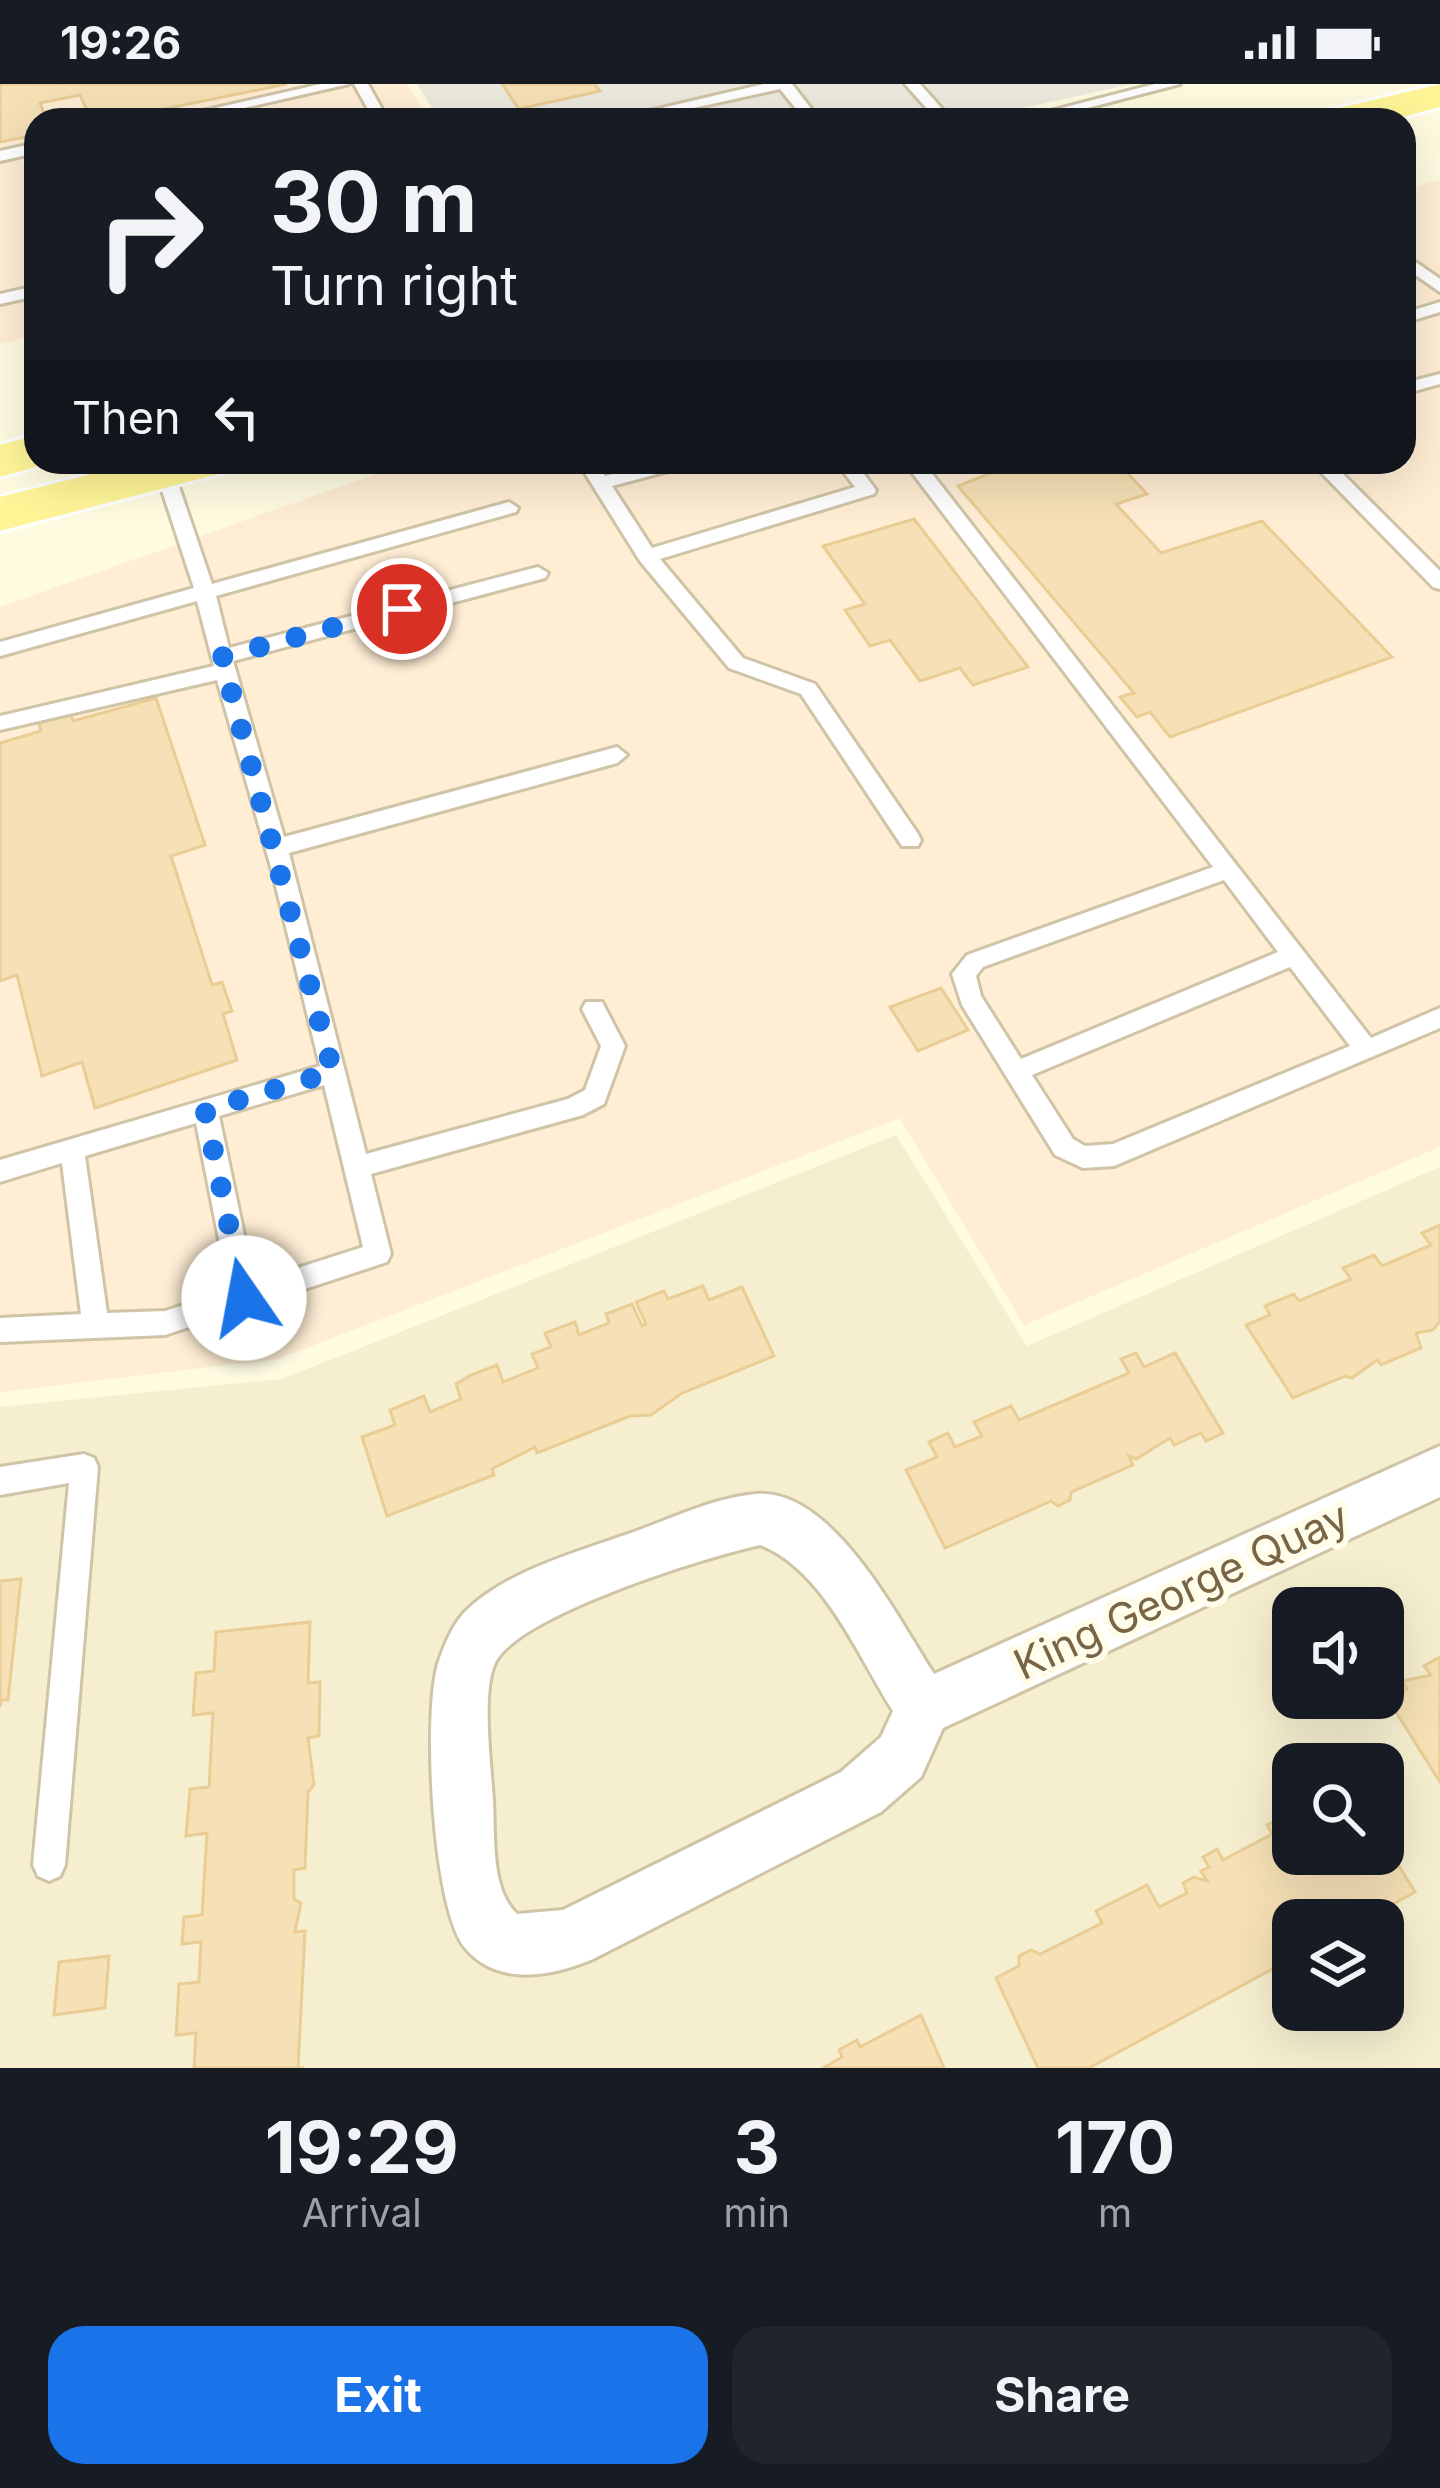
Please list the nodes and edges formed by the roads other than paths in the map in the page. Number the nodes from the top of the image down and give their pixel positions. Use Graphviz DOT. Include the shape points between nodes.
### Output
graph roads {
  1 [pos="342,84"];
  2 [pos="912,84"];
  3 [pos="1173,84"];
  4 [pos="1440,95"];
  5 [pos="227,108"];
  6 [pos="673,108"];
  7 [pos="803,108"];
  8 [pos="934,108"];
  9 [pos="1072,108"];
  10 [pos="1389,108"];
  11 [pos="1416,268"];
  12 [pos="1440,287"];
  13 [pos="157,474"];
  14 [pos="186,474"];
  15 [pos="594,474"];
  16 [pos="635,474"];
  17 [pos="854,474"];
  18 [pos="922,474"];
  19 [pos="1332,474"];
  20 [pos="600,483"];
  21 [pos="508,508"];
  22 [pos="0,514"];
  23 [pos="647,556"];
  24 [pos="538,573"];
  25 [pos="1440,582"];
  26 [pos="205,592"];
  27 [pos="0,649"];
  28 [pos="223,664"];
  29 [pos="0,722"];
  30 [pos="617,754"];
  31 [pos="910,840"];
  32 [pos="276,848"];
  33 [pos="1228,870"];
  34 [pos="1294,955"];
  35 [pos="594,1009"];
  36 [pos="1440,1018"];
  37 [pos="1367,1050"];
  38 [pos="1017,1071"];
  39 [pos="333,1072"];
  40 [pos="205,1110"];
  41 [pos="72,1150"];
  42 [pos="356,1167"];
  43 [pos="0,1171"];
  44 [pos="244,1298"];
  45 [pos="96,1326"];
  46 [pos="0,1330"];
  47 [pos="1440,1472"];
  48 [pos="0,1481"];
  49 [pos="923,1708"];
  50 [pos="49,1864"];
  1 -- 5 [label="lane"];
  2 -- 8 [label="lane"];
  3 -- 9 [label="lane"];
  4 -- 10 [label="main road"];
  6 -- 7 [label="lane" via="784,84"];
  11 -- 12 [label="lane"];
  13 -- 22 [label="main road"];
  14 -- 26 [label="lane"];
  15 -- 20 [label="lane"];
  16 -- 20 [label="lane"];
  17 -- 23 [label="lane" via="866,490"];
  18 -- 33 [label="lane"];
  19 -- 25 [label="lane"];
  20 -- 23 [label="lane"];
  21 -- 26 [label="lane"];
  23 -- 31 [label="lane" via="736,663 808,689"];
  24 -- 28 [label="lane"];
  26 -- 27 [label="lane"];
  26 -- 28 [label="lane"];
  28 -- 29 [label="lane"];
  28 -- 32 [label="lane"];
  30 -- 32 [label="lane"];
  32 -- 39 [label="lane"];
  33 -- 34 [label="lane"];
  33 -- 38 [label="lane" via="969,966 970,998"];
  34 -- 37 [label="lane"];
  34 -- 38 [label="lane"];
  35 -- 42 [label="lane" via="614,1046 595,1097"];
  36 -- 37 [label="lane"];
  37 -- 38 [label="lane" via="1099,1158 1064,1147"];
  39 -- 40 [label="lane"];
  39 -- 42 [label="lane"];
  40 -- 41 [label="lane"];
  40 -- 44 [label="lane"];
  41 -- 43 [label="lane"];
  41 -- 45 [label="lane"];
  42 -- 44 [label="lane" via="378,1254"];
  44 -- 45 [label="lane" via="165,1323"];
  45 -- 46 [label="lane"];
  47 -- 49 [label="street, King George Quay"];
  48 -- 50 [label="lane" via="84,1466"];
  49 -- 49 [label="street" via="901,1756 861,1792 572,1938 535,1950 501,1940 477,1915 466,1877 465,1666 488,1626 525,1605 722,1525 760,1519 798,1533 828,1560"];
}
